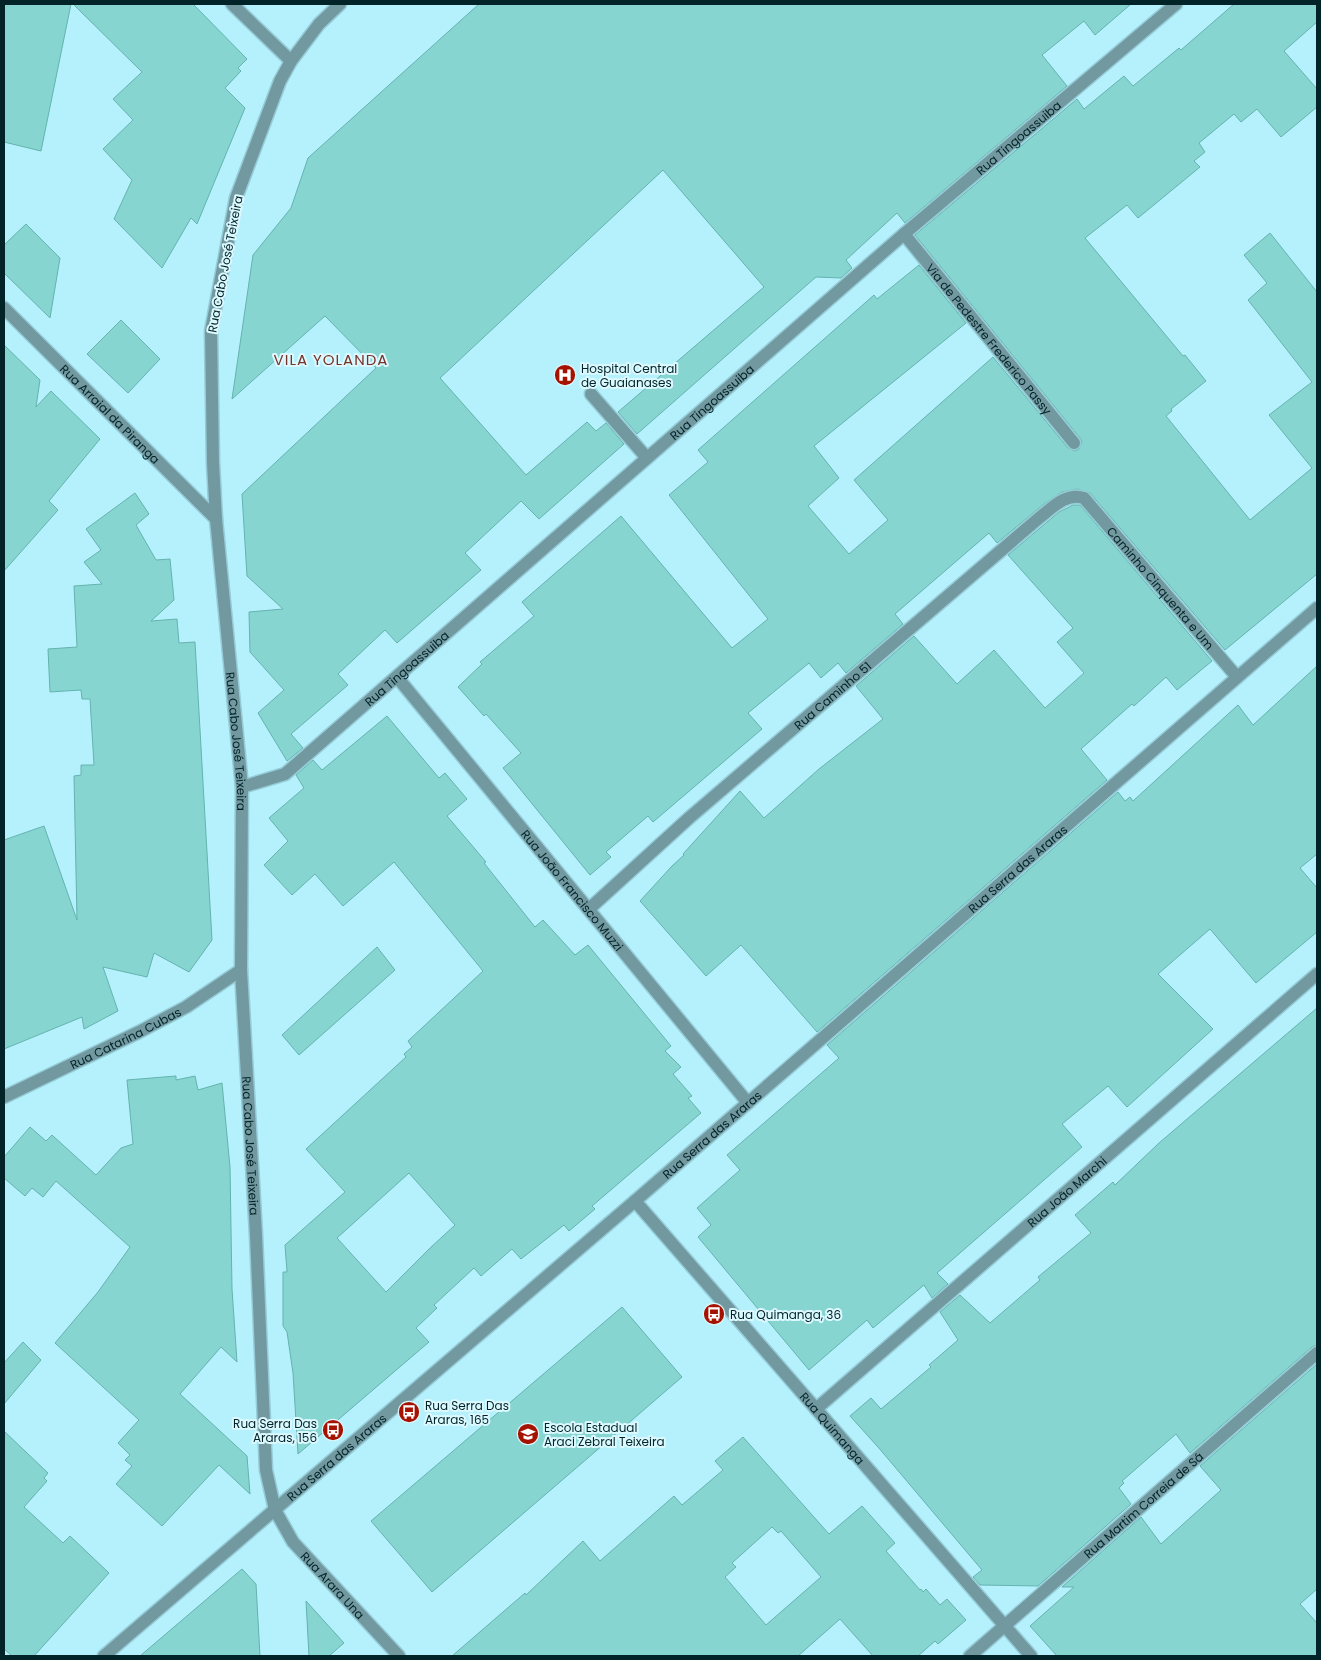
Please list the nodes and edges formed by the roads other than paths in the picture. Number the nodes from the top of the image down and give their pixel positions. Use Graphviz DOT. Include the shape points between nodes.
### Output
graph roads {
  1 [pos="232,4"];
  2 [pos="340,4"];
  3 [pos="1176,4"];
  4 [pos="291,61"];
  5 [pos="904,234"];
  6 [pos="4,308"];
  7 [pos="591,394"];
  8 [pos="1074,443"];
  9 [pos="647,458"];
  10 [pos="1084,498"];
  11 [pos="216,519"];
  12 [pos="1317,608"];
  13 [pos="397,677"];
  14 [pos="1237,678"];
  15 [pos="242,787"];
  16 [pos="589,909"];
  17 [pos="241,970"];
  18 [pos="1317,974"];
  19 [pos="4,1097"];
  20 [pos="748,1102"];
  21 [pos="635,1201"];
  22 [pos="1317,1353"];
  23 [pos="816,1409"];
  24 [pos="274,1510"];
  25 [pos="1005,1627"];
  26 [pos="104,1656"];
  27 [pos="399,1656"];
  28 [pos="970,1656"];
  29 [pos="1031,1656"];
  1 -- 4 [label="street"];
  2 -- 4 [label="street, Rua Cabo José Teixeira" via="319,24"];
  3 -- 5 [label="street, Rua Tingoassuiba"];
  4 -- 11 [label="street, Rua Cabo José Teixeira" via="280,81 236,198 211,332"];
  5 -- 8 [label="street, Via de Pedestre Frederico Passy"];
  5 -- 9 [label="street, Rua Tingoassuiba"];
  6 -- 11 [label="street, Rua Arraial da Piranga"];
  7 -- 9 [label="street"];
  9 -- 13 [label="street, Rua Tingoassuiba"];
  10 -- 14 [label="street, Caminho Cinquenta e Um"];
  10 -- 16 [label="street, Rua Caminho 51" via="1064,499 1039,518 689,818"];
  11 -- 15 [label="street, Rua Cabo José Teixeira"];
  12 -- 14 [label="street, Rua Serra das Araras"];
  13 -- 15 [label="street, Rua Tingoassuiba" via="285,774"];
  13 -- 16 [label="street, Rua João Francisco Muzzi"];
  14 -- 20 [label="street, Rua Serra das Araras"];
  15 -- 17 [label="street, Rua Cabo José Teixeira"];
  16 -- 20 [label="street, Rua João Francisco Muzzi"];
  17 -- 19 [label="street, Rua Catarina Cubas" via="186,1007"];
  17 -- 24 [label="street, Rua Cabo José Teixeira" via="266,1470"];
  18 -- 23 [label="street, Rua João Marchi"];
  20 -- 21 [label="street, Rua Serra das Araras"];
  21 -- 23 [label="street, Rua Quimanga"];
  21 -- 24 [label="street, Rua Serra das Araras"];
  22 -- 25 [label="street, Rua Martim Correia de Sá"];
  23 -- 25 [label="street, Rua Quimanga"];
  24 -- 26 [label="street, Rua Serra das Araras"];
  24 -- 27 [label="street, Rua Arara Una" via="293,1542"];
  25 -- 28 [label="street, Rua Martim Correia de Sá"];
  25 -- 29 [label="street, Rua Quimanga"];
}
